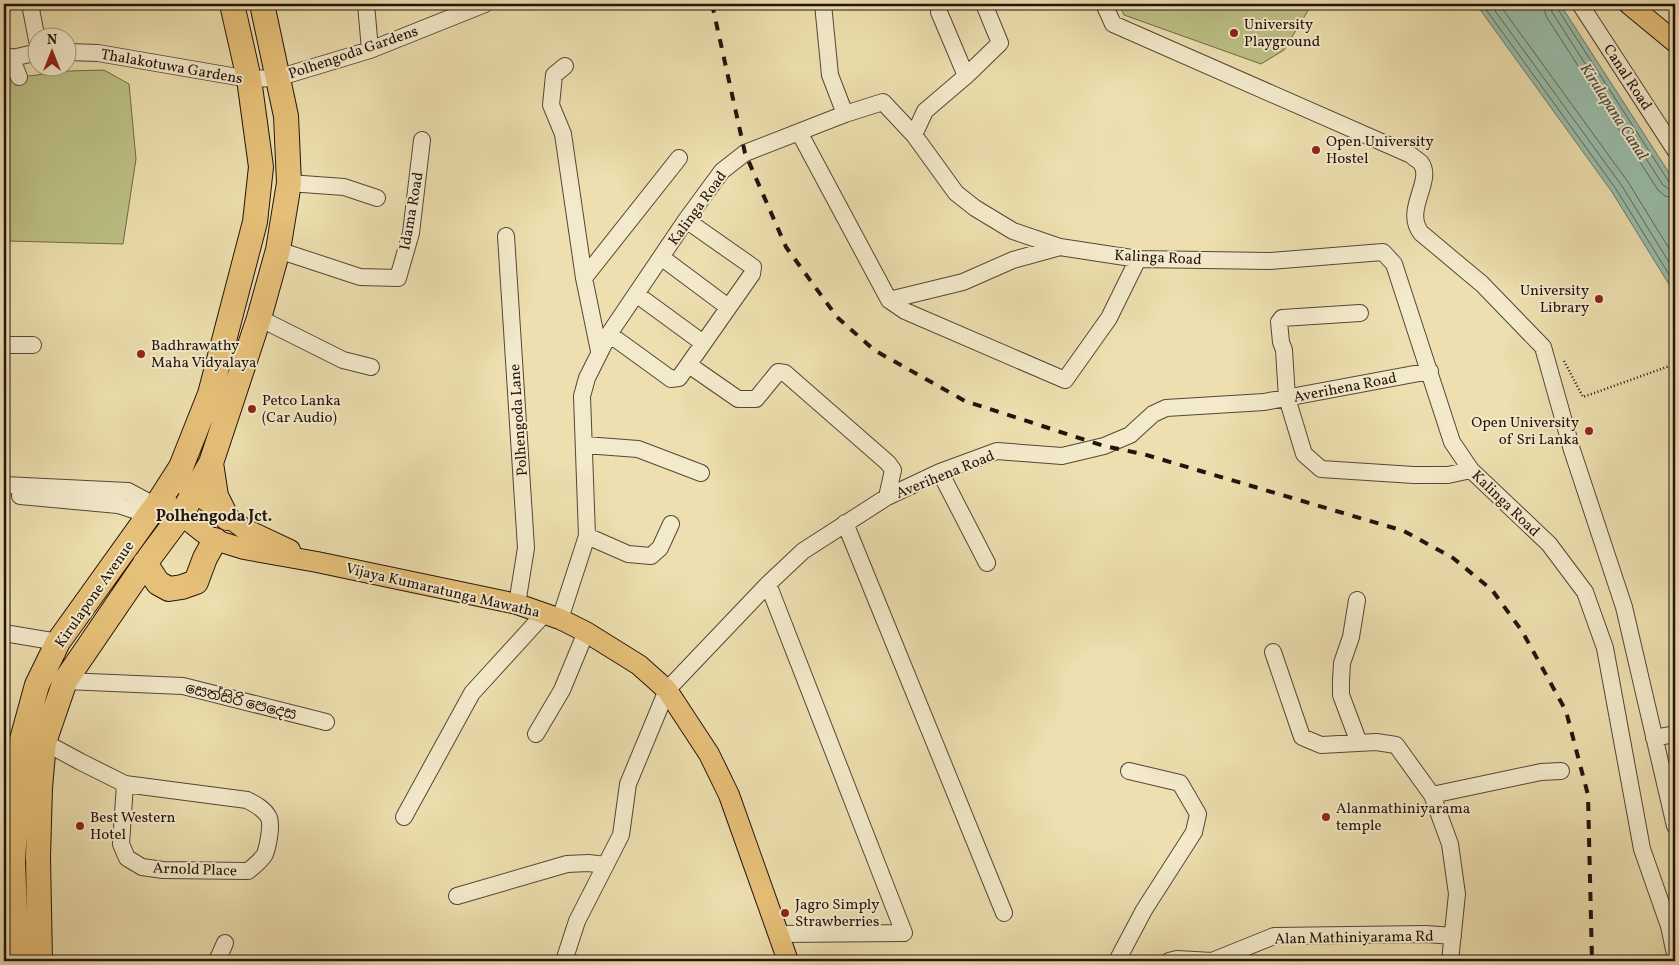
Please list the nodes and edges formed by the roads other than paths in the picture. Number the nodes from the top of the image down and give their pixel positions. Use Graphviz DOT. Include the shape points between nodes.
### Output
graph roads {
  1 [pos="30,4"];
  2 [pos="232,4"];
  3 [pos="262,4"];
  4 [pos="366,4"];
  5 [pos="485,4"];
  6 [pos="823,4"];
  7 [pos="984,4"];
  8 [pos="1104,4"];
  9 [pos="1580,4"];
  10 [pos="1630,4"];
  11 [pos="939,12"];
  12 [pos="35,28"];
  13 [pos="1675,42"];
  14 [pos="370,50"];
  15 [pos="78,52"];
  16 [pos="28,54"];
  17 [pos="8,58"];
  18 [pos="565,66"];
  19 [pos="966,76"];
  20 [pos="19,77"];
  21 [pos="277,78"];
  22 [pos="249,79"];
  23 [pos="845,114"];
  24 [pos="799,132"];
  25 [pos="914,136"];
  26 [pos="422,140"];
  27 [pos="1675,150"];
  28 [pos="679,158"];
  29 [pos="289,183"];
  30 [pos="377,198"];
  31 [pos="686,220"];
  32 [pos="506,236"];
  33 [pos="1060,247"];
  34 [pos="278,250"];
  35 [pos="661,257"];
  36 [pos="1138,258"];
  37 [pos="584,278"];
  38 [pos="636,294"];
  39 [pos="889,300"];
  40 [pos="728,307"];
  41 [pos="1360,314"];
  42 [pos="259,318"];
  43 [pos="609,334"];
  44 [pos="703,343"];
  45 [pos="4,344"];
  46 [pos="33,345"];
  47 [pos="599,351"];
  48 [pos="689,365"];
  49 [pos="371,367"];
  50 [pos="1430,371"];
  51 [pos="1287,398"];
  52 [pos="584,445"];
  53 [pos="211,463"];
  54 [pos="1471,470"];
  55 [pos="940,472"];
  56 [pos="701,473"];
  57 [pos="175,478"];
  58 [pos="4,485"];
  59 [pos="4,494"];
  60 [pos="194,494"];
  61 [pos="887,497"];
  62 [pos="155,507"];
  63 [pos="181,515"];
  64 [pos="227,518"];
  65 [pos="845,523"];
  66 [pos="671,524"];
  67 [pos="587,536"];
  68 [pos="215,540"];
  69 [pos="317,562"];
  70 [pos="987,563"];
  71 [pos="145,564"];
  72 [pos="768,584"];
  73 [pos="1357,600"];
  74 [pos="517,604"];
  75 [pos="553,616"];
  76 [pos="586,632"];
  77 [pos="4,633"];
  78 [pos="58,642"];
  79 [pos="1273,652"];
  80 [pos="65,681"];
  81 [pos="667,690"];
  82 [pos="326,722"];
  83 [pos="536,734"];
  84 [pos="1675,734"];
  85 [pos="1654,738"];
  86 [pos="44,742"];
  87 [pos="1359,743"];
  88 [pos="12,746"];
  89 [pos="1129,771"];
  90 [pos="1560,771"];
  91 [pos="125,784"];
  92 [pos="1432,795"];
  93 [pos="404,817"];
  94 [pos="1675,826"];
  95 [pos="9,862"];
  96 [pos="606,865"];
  97 [pos="457,896"];
  98 [pos="1004,913"];
  99 [pos="778,934"];
  100 [pos="1454,936"];
  101 [pos="225,943"];
  102 [pos="1675,954"];
  103 [pos="17,961"];
  104 [pos="40,961"];
  105 [pos="217,961"];
  106 [pos="564,961"];
  107 [pos="788,961"];
  108 [pos="1117,961"];
  109 [pos="1169,961"];
  110 [pos="1450,961"];
  1 -- 12 [label="street"];
  2 -- 22 [label="highway"];
  3 -- 21 [label="highway"];
  4 -- 14 [label="street"];
  5 -- 14 [label="street, Polhengoda Gardens"];
  6 -- 23 [label="street" via="830,75"];
  7 -- 19 [label="street" via="1000,43"];
  8 -- 85 [label="street" via="1113,24 1411,155 1421,164 1424,174 1414,216 1415,225 1482,284 1543,347 1572,450 1624,606"];
  9 -- 27 [label="street, Canal Road"];
  10 -- 13 [label="main road"];
  11 -- 19 [label="street"];
  14 -- 21 [label="street, Polhengoda Gardens"];
  15 -- 22 [label="street, Thalakotuwa Gardens"];
  16 -- 17 [label="street"];
  17 -- 20 [label="street"];
  18 -- 37 [label="street" via="554,75 551,105 563,134"];
  19 -- 25 [label="street" via="926,111"];
  21 -- 22 [label="street, Thalakotuwa Gardens"];
  21 -- 29 [label="highway" via="286,116"];
  22 -- 57 [label="highway" via="261,167 255,222 210,394"];
  23 -- 24 [label="street, Kalinga Road"];
  23 -- 25 [label="street, Kalinga Road" via="883,102"];
  24 -- 31 [label="street, Kalinga Road" via="745,153 722,171"];
  24 -- 39 [label="street"];
  25 -- 33 [label="street, Kalinga Road" via="956,193 975,208 1013,231"];
  26 -- 34 [label="street, Idama Road" via="411,234 398,278 360,277"];
  28 -- 37 [label="street"];
  29 -- 30 [label="street" via="344,187"];
  29 -- 34 [label="highway"];
  31 -- 35 [label="street, Kalinga Road"];
  31 -- 40 [label="street" via="753,267 752,274"];
  32 -- 74 [label="street, Polhengoda Lane" via="526,548"];
  33 -- 36 [label="street, Kalinga Road"];
  33 -- 39 [label="street" via="1013,260 963,282"];
  34 -- 42 [label="highway"];
  35 -- 38 [label="street, Kalinga Road"];
  35 -- 40 [label="street"];
  36 -- 39 [label="street" via="1109,318 1065,380 906,311"];
  36 -- 50 [label="street, Kalinga Road" via="1269,261 1383,252 1394,264"];
  37 -- 47 [label="street"];
  38 -- 43 [label="street, Kalinga Road"];
  38 -- 44 [label="street"];
  40 -- 44 [label="street"];
  41 -- 51 [label="street" via="1282,318 1279,322"];
  42 -- 49 [label="street" via="343,360"];
  42 -- 53 [label="highway"];
  43 -- 47 [label="street, Kalinga Road"];
  43 -- 48 [label="street" via="671,379 679,378"];
  44 -- 48 [label="street"];
  45 -- 46 [label="street"];
  47 -- 52 [label="street, Kalinga Road" via="582,396"];
  48 -- 61 [label="street" via="738,399 756,399 778,372 784,373 888,462 893,470"];
  50 -- 51 [label="street, Averihena Road"];
  50 -- 54 [label="street, Kalinga Road" via="1452,442"];
  51 -- 54 [label="street" via="1304,454 1321,469 1414,475 1448,475"];
  51 -- 55 [label="street, Averihena Road" via="1166,408 1153,414 1130,435 1104,446 1062,456 998,451"];
  52 -- 56 [label="street" via="638,449"];
  52 -- 67 [label="street, Kalinga Road"];
  53 -- 60 [label="highway"];
  53 -- 64 [label="highway" via="216,496"];
  54 -- 102 [label="street, Kalinga Road" via="1549,544 1585,592 1605,648 1642,849 1669,926"];
  55 -- 61 [label="street, Averihena Road"];
  55 -- 70 [label="street"];
  57 -- 60 [label="main road, Vijaya Kumaratunga Mawatha"];
  57 -- 62 [label="highway"];
  58 -- 62 [label="street" via="128,491"];
  59 -- 62 [label="street"];
  60 -- 63 [label="highway"];
  60 -- 64 [label="main road, Vijaya Kumaratunga Mawatha"];
  61 -- 65 [label="street, Averihena Road"];
  62 -- 63 [label="main road, Vijaya Kumaratunga Mawatha"];
  62 -- 78 [label="highway, Kirulapone Avenue"];
  63 -- 68 [label="main road, Vijaya Kumaratunga Mawatha"];
  63 -- 71 [label="highway, Kirulapone Avenue"];
  64 -- 69 [label="main road, Vijaya Kumaratunga Mawatha"];
  65 -- 72 [label="street, Averihena Road" via="803,551"];
  65 -- 98 [label="street"];
  66 -- 67 [label="street" via="660,548 652,556 628,554"];
  67 -- 75 [label="street, Kalinga Road"];
  68 -- 69 [label="main road, Vijaya Kumaratunga Mawatha" via="244,549"];
  68 -- 71 [label="highway" via="196,582 190,585 169,589 158,583"];
  69 -- 74 [label="main road, Vijaya Kumaratunga Mawatha"];
  71 -- 80 [label="highway, Kirulapone Avenue"];
  72 -- 81 [label="street, Averihena Road"];
  72 -- 99 [label="street" via="904,933"];
  73 -- 87 [label="street" via="1351,637 1342,663 1341,695"];
  74 -- 75 [label="main road, Vijaya Kumaratunga Mawatha"];
  75 -- 76 [label="main road, Vijaya Kumaratunga Mawatha"];
  75 -- 93 [label="street" via="472,693"];
  76 -- 81 [label="main road, Vijaya Kumaratunga Mawatha" via="639,665"];
  76 -- 83 [label="street" via="562,690"];
  77 -- 78 [label="street"];
  78 -- 88 [label="highway, Kirulapone Avenue"];
  79 -- 87 [label="street" via="1302,737 1321,745"];
  80 -- 82 [label="street, සෙත්සිරි පෙදෙස" via="183,686"];
  80 -- 86 [label="highway, Kirulapone Avenue"];
  81 -- 96 [label="street" via="628,784 621,835"];
  81 -- 99 [label="main road, Vijaya Kumaratunga Mawatha" via="709,754 729,795"];
  84 -- 85 [label="street"];
  85 -- 94 [label="street"];
  86 -- 91 [label="street, Arnold Place"];
  86 -- 104 [label="highway, Kirulapone Avenue" via="38,857"];
  87 -- 92 [label="street" via="1396,745"];
  88 -- 95 [label="highway, Kirulapone Avenue"];
  89 -- 108 [label="street" via="1180,783 1198,814 1194,832 1144,910"];
  90 -- 92 [label="street" via="1541,772"];
  91 -- 91 [label="street, Arnold Place" via="247,800 259,806 269,818 270,835 265,854 248,871 142,867 127,858 120,844"];
  92 -- 100 [label="street" via="1450,844 1457,894"];
  95 -- 103 [label="highway, Kirulapone Avenue"];
  96 -- 97 [label="street" via="567,864"];
  96 -- 106 [label="street" via="577,921"];
  99 -- 107 [label="main road, Vijaya Kumaratunga Mawatha"];
  100 -- 109 [label="street, Alan Mathiniyarama Rd" via="1274,936 1212,961"];
  100 -- 110 [label="street"];
  101 -- 105 [label="street"];
}
